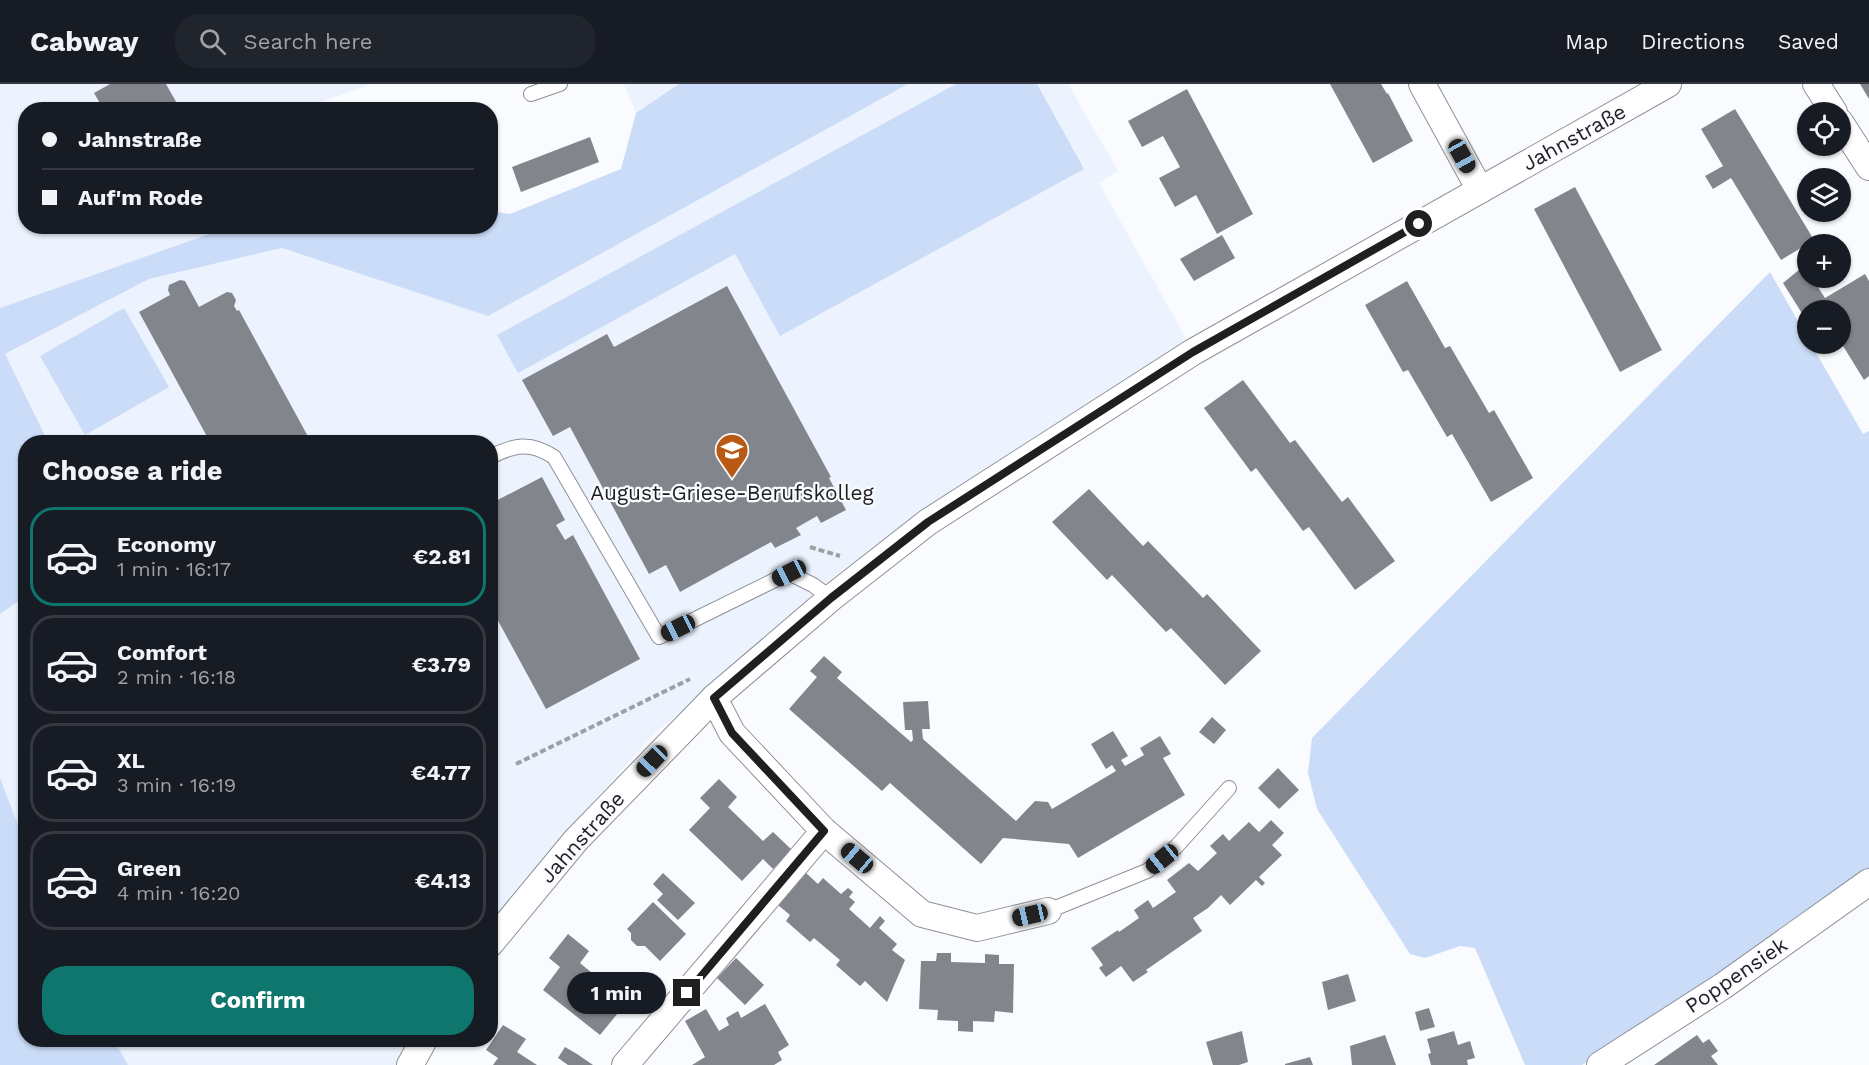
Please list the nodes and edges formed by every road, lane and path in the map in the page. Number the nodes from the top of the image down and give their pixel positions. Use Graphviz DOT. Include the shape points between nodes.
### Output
graph roads {
  1 [pos="560,84"];
  2 [pos="1422,84"];
  3 [pos="1668,84"];
  4 [pos="1816,84"];
  5 [pos="531,94"];
  6 [pos="1828,102"];
  7 [pos="1851,139"];
  8 [pos="1869,167"];
  9 [pos="1480,189"];
  10 [pos="498,454"];
  11 [pos="810,547"];
  12 [pos="843,557"];
  13 [pos="831,598"];
  14 [pos="691,679"];
  15 [pos="714,698"];
  16 [pos="516,764"];
  17 [pos="1228,788"];
  18 [pos="824,831"];
  19 [pos="1869,882"];
  20 [pos="1048,911"];
  21 [pos="498,934"];
  22 [pos="420,1047"];
  23 [pos="410,1065"];
  24 [pos="626,1065"];
  25 [pos="1599,1065"];
  1 -- 5 [label="lane"];
  2 -- 9 [label="street"];
  3 -- 9 [label="street, Jahnstraße"];
  4 -- 6 [label="street"];
  7 -- 8 [label="street"];
  9 -- 13 [label="street, Jahnstraße" via="1193,352 928,522"];
  10 -- 13 [label="lane" via="529,446 554,457 659,638 789,573"];
  11 -- 12 [label="path"];
  13 -- 15 [label="street, Jahnstraße"];
  14 -- 16 [label="path"];
  15 -- 18 [label="street" via="732,733"];
  15 -- 21 [label="street, Jahnstraße" via="576,840"];
  17 -- 20 [label="lane" via="1176,847 1147,871"];
  18 -- 20 [label="street" via="921,914 977,928"];
  18 -- 24 [label="street"];
  19 -- 25 [label="street, Poppensiek" via="1723,986"];
  22 -- 23 [label="street"];
}
